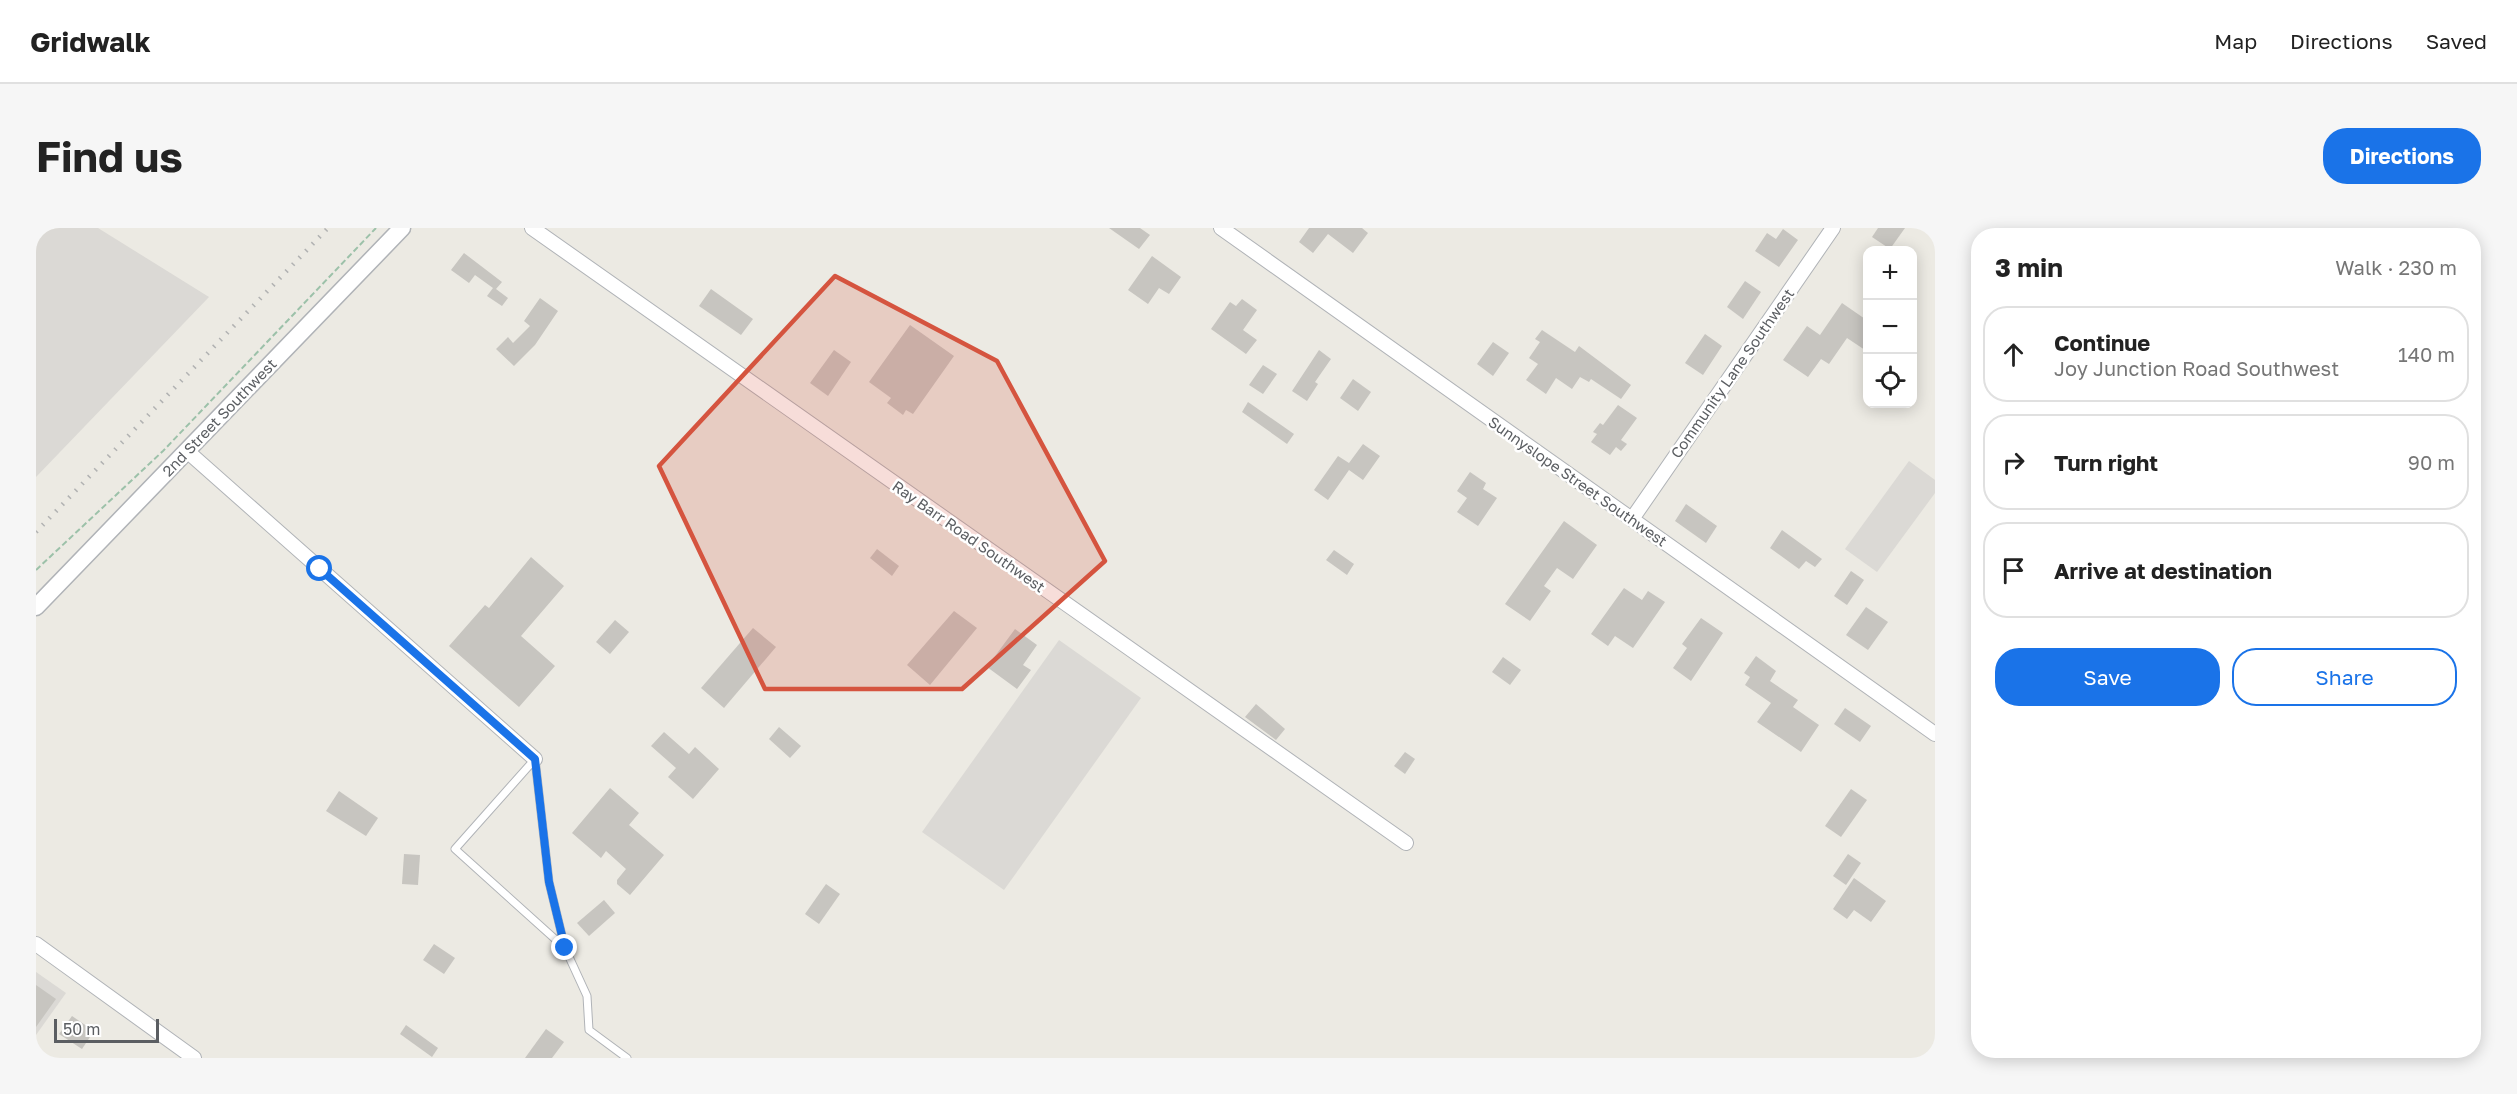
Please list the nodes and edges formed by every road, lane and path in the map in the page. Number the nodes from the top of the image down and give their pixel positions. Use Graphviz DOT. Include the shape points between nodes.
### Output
graph roads {
  1 [pos="376,228"];
  2 [pos="402,228"];
  3 [pos="532,228"];
  4 [pos="1221,228"];
  5 [pos="1833,228"];
  6 [pos="187,451"];
  7 [pos="1632,519"];
  8 [pos="36,570"];
  9 [pos="36,607"];
  10 [pos="1935,734"];
  11 [pos="535,759"];
  12 [pos="1406,843"];
  13 [pos="36,944"];
  14 [pos="565,948"];
  15 [pos="194,1058"];
  16 [pos="627,1058"];
  1 -- 8 [label="path" via="163,451"];
  2 -- 6 [label="street, 2nd Street Southwest"];
  3 -- 12 [label="street, Ray Barr Road Southwest"];
  4 -- 7 [label="street, Sunnyslope Street Southwest"];
  5 -- 7 [label="street, Community Lane Southwest"];
  6 -- 9 [label="street, 2nd Street Southwest"];
  6 -- 11 [label="street"];
  7 -- 10 [label="street, Sunnyslope Street Southwest"];
  11 -- 14 [label="lane" via="549,882"];
  11 -- 14 [label="lane" via="454,849"];
  13 -- 15 [label="street"];
  14 -- 16 [label="lane" via="587,996 590,1030"];
}
